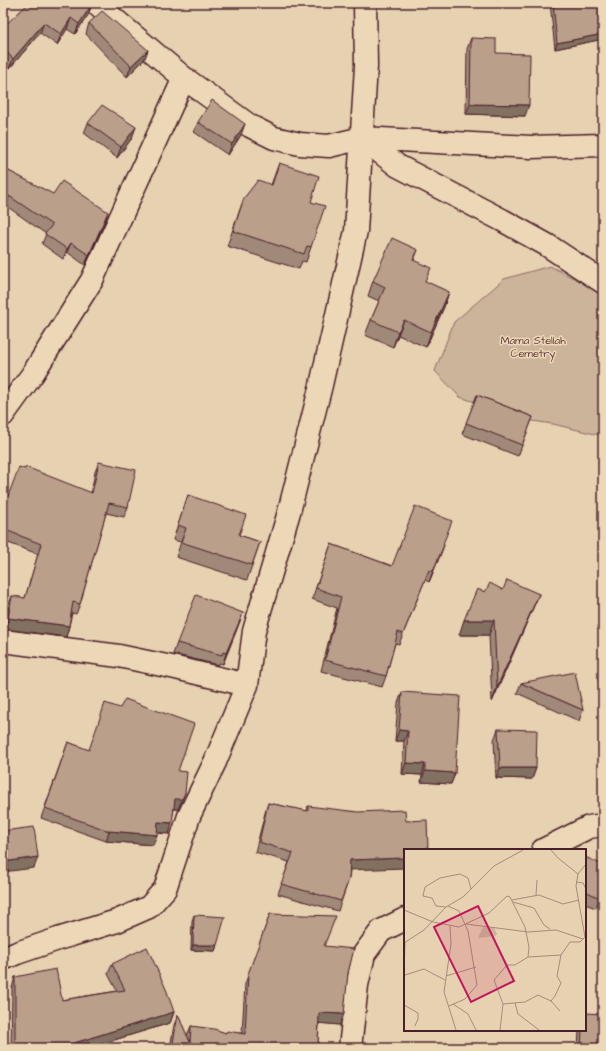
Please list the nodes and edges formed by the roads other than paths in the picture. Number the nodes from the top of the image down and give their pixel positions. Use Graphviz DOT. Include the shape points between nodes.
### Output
graph roads {
  1 [pos="95,3"];
  2 [pos="365,3"];
  3 [pos="184,78"];
  4 [pos="362,138"];
  5 [pos="603,145"];
  6 [pos="603,282"];
  7 [pos="3,414"];
  8 [pos="3,641"];
  9 [pos="246,685"];
  10 [pos="603,825"];
  11 [pos="545,849"];
  12 [pos="404,920"];
  13 [pos="3,959"];
  14 [pos="350,1048"];
  1 -- 3 [label="street"];
  2 -- 4 [label="street" via="366,66"];
  3 -- 4 [label="street" via="250,126 274,138 300,144 329,146"];
  3 -- 7 [label="street" via="92,280 32,375"];
  4 -- 5 [label="street" via="530,147"];
  4 -- 6 [label="street" via="398,166 548,245"];
  4 -- 9 [label="street" via="356,231 312,423 254,631"];
  8 -- 9 [label="street" via="118,656"];
  9 -- 13 [label="street" via="215,762 189,816 165,889 149,908 118,921"];
  10 -- 11 [label="street" via="589,827"];
  12 -- 14 [label="street" via="381,931 364,954 357,985"];
}
